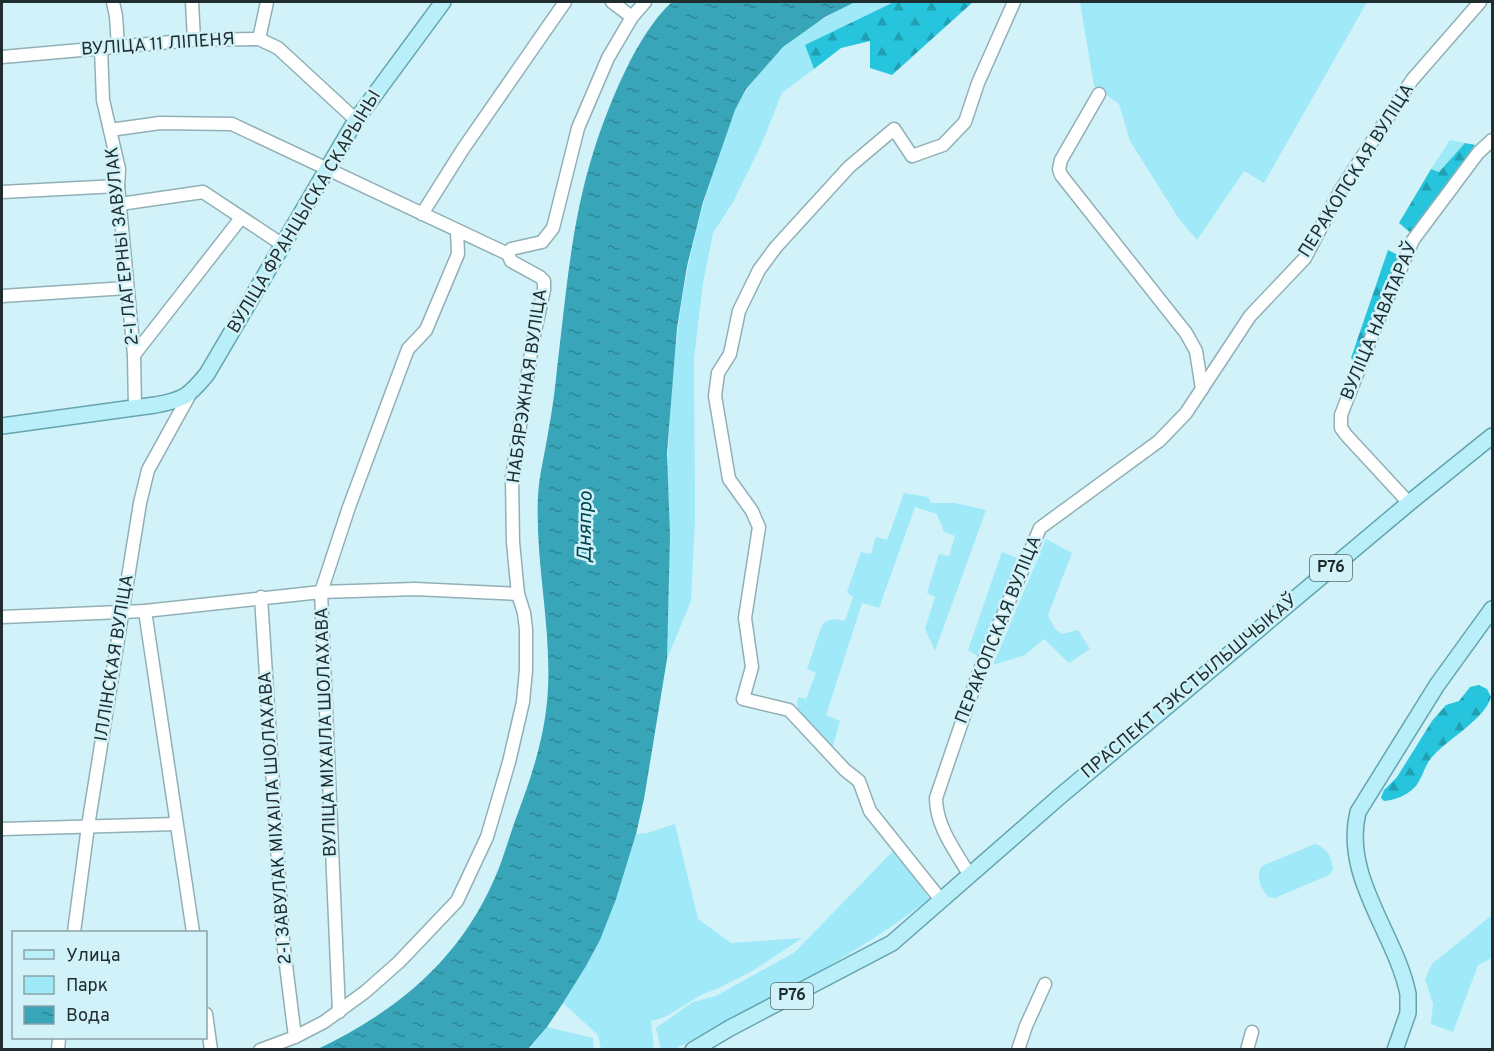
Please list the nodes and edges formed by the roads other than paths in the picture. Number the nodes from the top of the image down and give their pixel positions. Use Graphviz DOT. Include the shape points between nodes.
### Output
graph roads {
  1 [pos="113,2"];
  2 [pos="192,2"];
  3 [pos="267,2"];
  4 [pos="443,2"];
  5 [pos="565,2"];
  6 [pos="612,2"];
  7 [pos="645,2"];
  8 [pos="1014,2"];
  9 [pos="1480,2"];
  10 [pos="632,17"];
  11 [pos="260,39"];
  12 [pos="194,40"];
  13 [pos="118,47"];
  14 [pos="101,48"];
  15 [pos="2,57"];
  16 [pos="1099,94"];
  17 [pos="357,120"];
  18 [pos="110,130"];
  19 [pos="1492,140"];
  20 [pos="327,168"];
  21 [pos="118,186"];
  22 [pos="2,192"];
  23 [pos="120,204"];
  24 [pos="422,214"];
  25 [pos="241,218"];
  26 [pos="457,230"];
  27 [pos="283,245"];
  28 [pos="508,254"];
  29 [pos="127,288"];
  30 [pos="2,296"];
  31 [pos="134,355"];
  32 [pos="1202,389"];
  33 [pos="190,394"];
  34 [pos="135,408"];
  35 [pos="2,426"];
  36 [pos="1492,436"];
  37 [pos="1409,503"];
  38 [pos="321,592"];
  39 [pos="518,594"];
  40 [pos="261,597"];
  41 [pos="1492,609"];
  42 [pos="122,611"];
  43 [pos="145,611"];
  44 [pos="2,617"];
  45 [pos="176,824"];
  46 [pos="88,826"];
  47 [pos="2,829"];
  48 [pos="969,874"];
  49 [pos="941,900"];
  50 [pos="74,931"];
  51 [pos="193,931"];
  52 [pos="1045,984"];
  53 [pos="339,1012"];
  54 [pos="207,1021"];
  55 [pos="1252,1032"];
  56 [pos="295,1037"];
  57 [pos="211,1050"];
  58 [pos="260,1050"];
  59 [pos="693,1050"];
  60 [pos="1018,1050"];
  61 [pos="1246,1050"];
  62 [pos="1395,1050"];
  1 -- 13 [label="street"];
  2 -- 12 [label="street"];
  3 -- 11 [label="street"];
  4 -- 17 [label="main road, ВУЛІЦА ФРАНЦЫСКА СКАРЫНЫ"];
  5 -- 24 [label="street"];
  6 -- 10 [label="street"];
  7 -- 10 [label="street"];
  8 -- 49 [label="street" via="965,122 943,145 912,156 894,129 849,166 776,247 759,270 739,311 730,354 718,373 715,396 729,479 759,527 746,618 752,667 743,699 789,710 859,781 870,811"];
  9 -- 32 [label="street, ПЕРАКОПСКАЯ ВУЛІЦА" via="1412,80 1340,191 1305,258 1250,316"];
  10 -- 28 [label="street" via="608,58 578,128 553,228 542,242 511,249"];
  11 -- 12 [label="street, ВУЛІЦА 11 ЛІПЕНЯ"];
  11 -- 17 [label="street, ВУЛІЦА 11 ЛІПЕНЯ" via="278,48"];
  12 -- 13 [label="street, ВУЛІЦА 11 ЛІПЕНЯ"];
  13 -- 14 [label="street, ВУЛІЦА 11 ЛІПЕНЯ"];
  14 -- 15 [label="street, ВУЛІЦА 11 ЛІПЕНЯ"];
  14 -- 18 [label="street, 2-І ЛАГЕРНЫ ЗАВУЛАК" via="103,100"];
  16 -- 32 [label="street" via="1061,160 1061,175 1186,333 1196,351"];
  17 -- 20 [label="main road, ВУЛІЦА ФРАНЦЫСКА СКАРЫНЫ"];
  18 -- 20 [label="street" via="160,123 232,124"];
  18 -- 21 [label="street, 2-І ЛАГЕРНЫ ЗАВУЛАК" via="119,169"];
  19 -- 37 [label="street, ВУЛІЦА НАВАТАРАЎ" via="1413,240 1341,415 1341,428 1347,436"];
  20 -- 24 [label="street"];
  20 -- 27 [label="main road, ВУЛІЦА ФРАНЦЫСКА СКАРЫНЫ"];
  21 -- 22 [label="street"];
  21 -- 23 [label="street, 2-І ЛАГЕРНЫ ЗАВУЛАК"];
  23 -- 25 [label="street" via="203,192"];
  23 -- 29 [label="street, 2-І ЛАГЕРНЫ ЗАВУЛАК"];
  24 -- 26 [label="street"];
  25 -- 27 [label="street"];
  25 -- 31 [label="street"];
  26 -- 28 [label="street"];
  26 -- 38 [label="street, ВУЛІЦА МІХАІЛА ШОЛАХАВА" via="458,255 426,330 408,349"];
  27 -- 33 [label="main road, ВУЛІЦА ФРАНЦЫСКА СКАРЫНЫ" via="207,374"];
  28 -- 39 [label="street, НАБЯРЭЖНАЯ ВУЛІЦА" via="511,261 544,281 512,478"];
  29 -- 30 [label="street"];
  29 -- 31 [label="street, 2-І ЛАГЕРНЫ ЗАВУЛАК"];
  31 -- 34 [label="street, 2-І ЛАГЕРНЫ ЗАВУЛАК"];
  32 -- 48 [label="street, ПЕРАКОПСКАЯ ВУЛІЦА" via="1159,441 1040,528 979,672 936,798 941,826"];
  33 -- 34 [label="main road" via="171,402"];
  33 -- 42 [label="street, ІЛЛІНСКАЯ ВУЛІЦА" via="148,470"];
  34 -- 35 [label="main road"];
  36 -- 37 [label="main road, ПРАСПЕКТ ТЭКСТЫЛЬШЧЫКАЎ / Р76"];
  37 -- 48 [label="main road, ПРАСПЕКТ ТЭКСТЫЛЬШЧЫКАЎ / Р76"];
  38 -- 39 [label="street" via="415,589"];
  38 -- 40 [label="street"];
  38 -- 53 [label="street, ВУЛІЦА МІХАІЛА ШОЛАХАВА"];
  39 -- 53 [label="street, НАБЯРЭЖНАЯ ВУЛІЦА" via="526,630 523,702 487,837 457,901 399,962"];
  40 -- 43 [label="street"];
  40 -- 56 [label="street, 2-І ЗАВУЛАК МІХАІЛА ШОЛАХАВА" via="283,941"];
  41 -- 62 [label="main road" via="1437,685 1358,812 1354,843 1364,881 1408,994 1408,1013"];
  42 -- 43 [label="street"];
  42 -- 44 [label="street"];
  42 -- 46 [label="street, ІЛЛІНСКАЯ ВУЛІЦА"];
  43 -- 45 [label="street"];
  45 -- 46 [label="street"];
  45 -- 51 [label="street"];
  46 -- 47 [label="street"];
  46 -- 50 [label="street, ІЛЛІНСКАЯ ВУЛІЦА"];
  48 -- 49 [label="main road, ПРАСПЕКТ ТЭКСТЫЛЬШЧЫКАЎ / Р76"];
  49 -- 59 [label="main road, ПРАСПЕКТ ТЭКСТЫЛЬШЧЫКАЎ / Р76" via="892,943"];
  52 -- 60 [label="street"];
  53 -- 56 [label="street, НАБЯРЭЖНАЯ ВУЛІЦА"];
  54 -- 57 [label="street"];
  55 -- 61 [label="street"];
  56 -- 58 [label="street, НАБЯРЭЖНАЯ ВУЛІЦА"];
}
